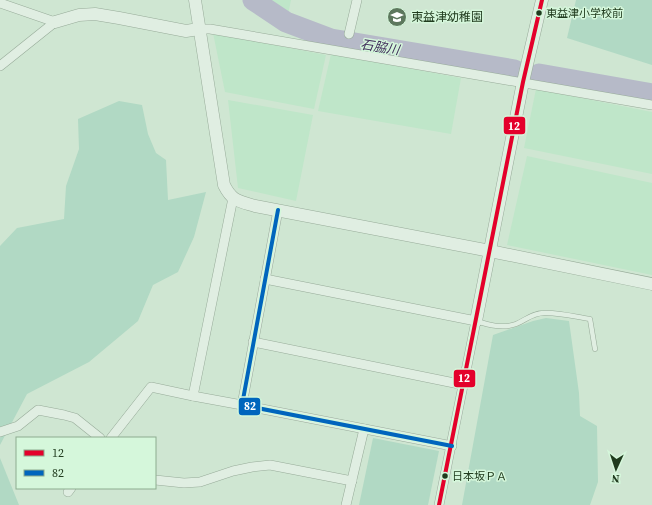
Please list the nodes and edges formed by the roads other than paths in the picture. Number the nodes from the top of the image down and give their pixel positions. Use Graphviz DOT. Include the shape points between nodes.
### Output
graph roads {
  1 [pos="195,0"];
  2 [pos="357,0"];
  3 [pos="542,0"];
  4 [pos="0,3"];
  5 [pos="55,22"];
  6 [pos="199,29"];
  7 [pos="349,34"];
  8 [pos="0,66"];
  9 [pos="523,82"];
  10 [pos="652,105"];
  11 [pos="233,198"];
  12 [pos="278,210"];
  13 [pos="490,251"];
  14 [pos="265,279"];
  15 [pos="652,284"];
  16 [pos="476,321"];
  17 [pos="253,342"];
  18 [pos="595,349"];
  19 [pos="464,385"];
  20 [pos="193,396"];
  21 [pos="242,405"];
  22 [pos="364,429"];
  23 [pos="0,432"];
  24 [pos="99,437"];
  25 [pos="111,437"];
  26 [pos="452,446"];
  27 [pos="156,480"];
  28 [pos="352,481"];
  29 [pos="346,505"];
  30 [pos="439,505"];
  1 -- 6 [label="street"];
  2 -- 7 [label="street"];
  3 -- 9 [label="street"];
  4 -- 5 [label="street"];
  5 -- 6 [label="street" via="78,15 95,14 186,31"];
  5 -- 8 [label="street"];
  6 -- 9 [label="street" via="210,28"];
  6 -- 11 [label="street" via="224,185"];
  9 -- 10 [label="street"];
  9 -- 13 [label="street"];
  11 -- 12 [label="street" via="236,201"];
  11 -- 20 [label="street"];
  12 -- 13 [label="street"];
  12 -- 14 [label="street"];
  13 -- 15 [label="street"];
  13 -- 16 [label="street"];
  14 -- 16 [label="street"];
  14 -- 17 [label="street"];
  16 -- 18 [label="lane" via="504,327 543,313 590,319"];
  16 -- 19 [label="street"];
  17 -- 19 [label="street"];
  17 -- 21 [label="street"];
  19 -- 26 [label="street"];
  20 -- 21 [label="street"];
  20 -- 25 [label="street" via="151,387"];
  21 -- 22 [label="street"];
  22 -- 26 [label="street"];
  22 -- 28 [label="street"];
  23 -- 24 [label="street" via="18,426 38,410 74,418"];
  26 -- 30 [label="street"];
  27 -- 28 [label="street" via="200,482 246,468 270,466"];
  28 -- 29 [label="street"];
}
